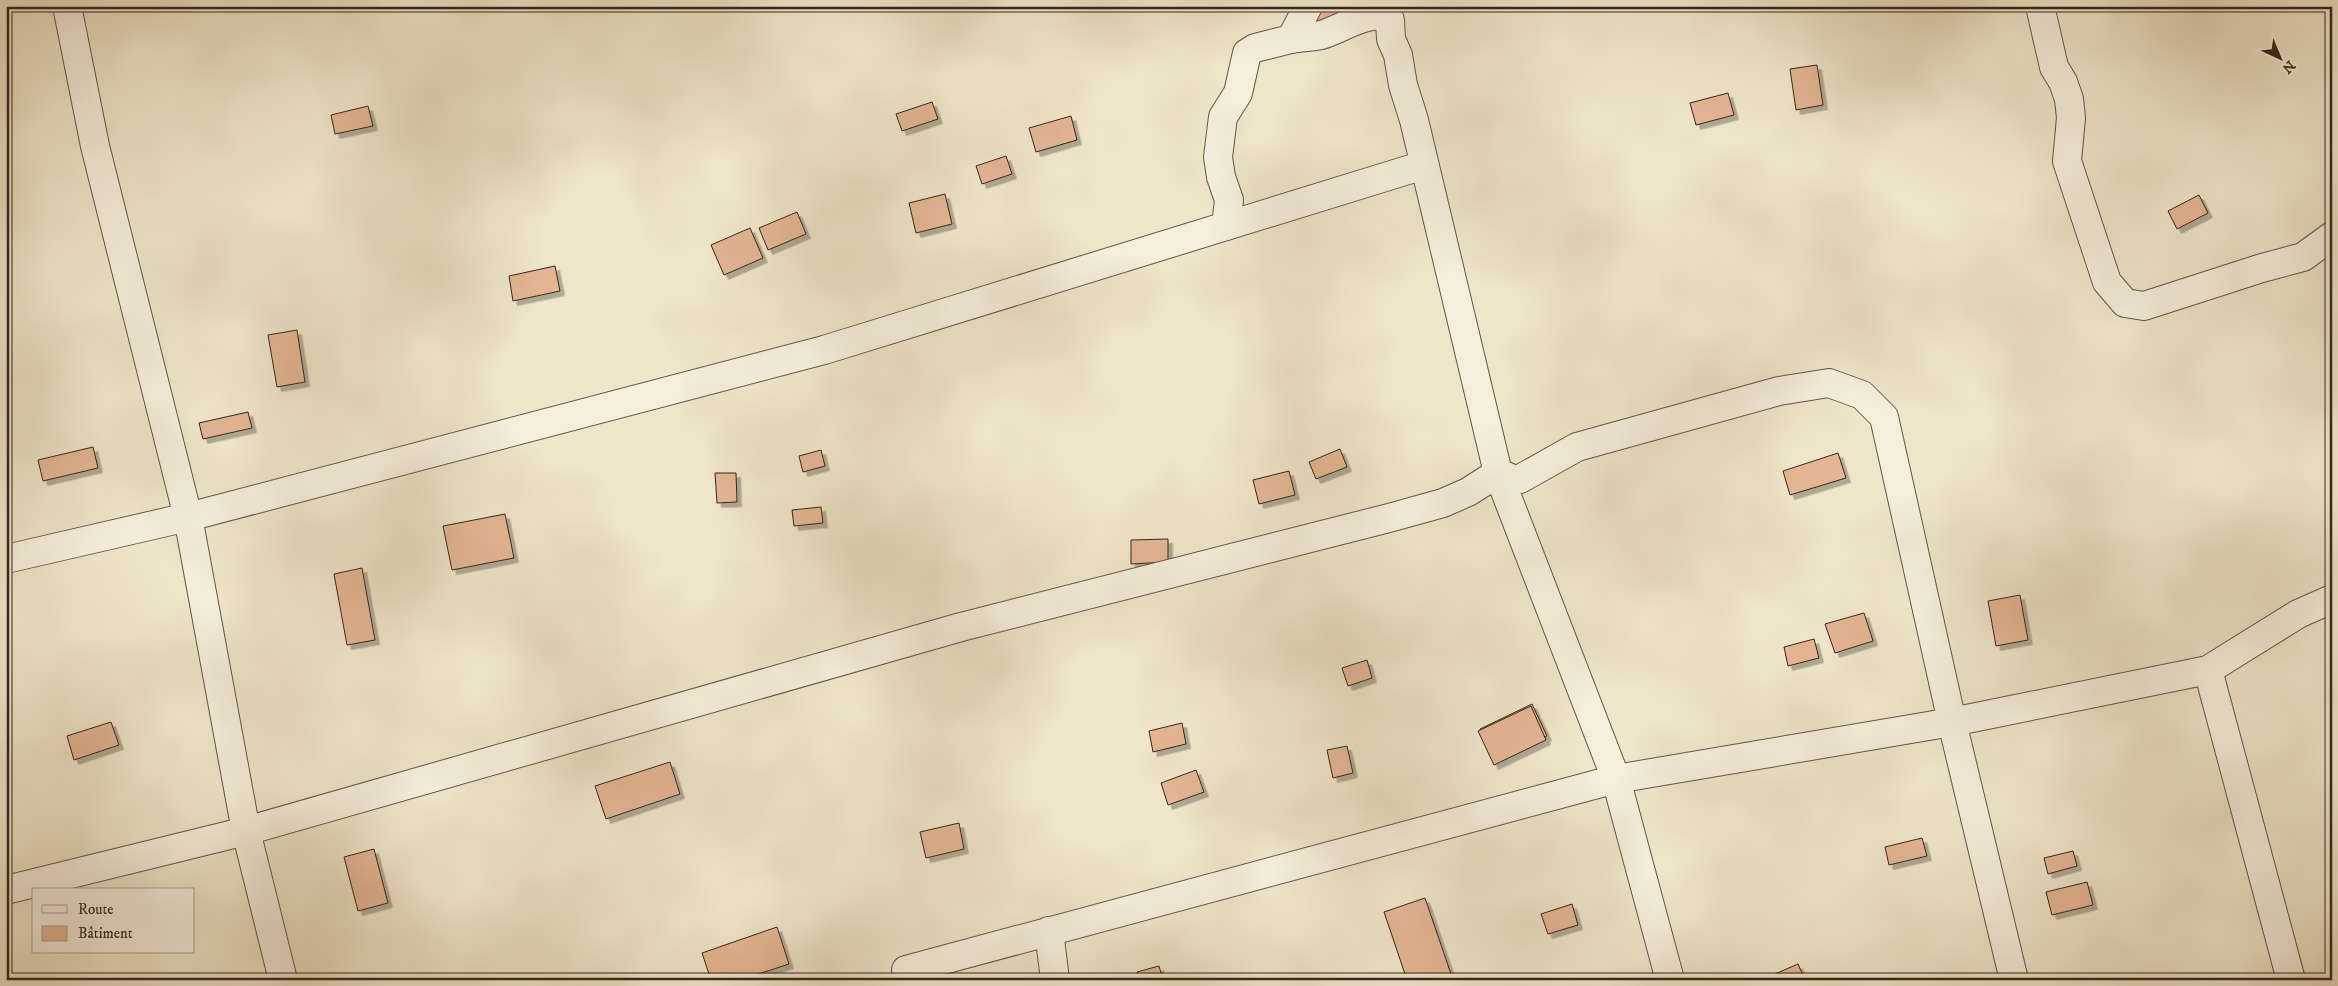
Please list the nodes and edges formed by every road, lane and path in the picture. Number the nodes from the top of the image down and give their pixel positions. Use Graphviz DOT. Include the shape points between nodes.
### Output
graph roads {
  1 [pos="67,6"];
  2 [pos="1308,6"];
  3 [pos="2040,6"];
  4 [pos="1291,39"];
  5 [pos="1424,165"];
  6 [pos="1226,226"];
  7 [pos="2332,236"];
  8 [pos="1498,473"];
  9 [pos="188,517"];
  10 [pos="6,559"];
  11 [pos="2332,599"];
  12 [pos="2208,670"];
  13 [pos="1952,722"];
  14 [pos="1616,779"];
  15 [pos="246,831"];
  16 [pos="6,890"];
  17 [pos="1049,931"];
  18 [pos="906,970"];
  19 [pos="283,980"];
  20 [pos="1055,980"];
  21 [pos="1670,980"];
  22 [pos="2014,980"];
  23 [pos="2291,980"];
  1 -- 9 [label="street" via="95,146"];
  2 -- 4 [label="street"];
  3 -- 7 [label="street" via="2054,67 2068,99 2071,118 2067,161 2106,282 2125,303 2144,306 2303,257"];
  4 -- 5 [label="street" via="1322,35 1373,15 1386,16 1390,20 1391,39 1398,55"];
  4 -- 6 [label="street" via="1247,53 1238,93 1224,117 1218,156 1229,200"];
  5 -- 6 [label="street"];
  5 -- 8 [label="street"];
  6 -- 9 [label="street" via="824,350"];
  8 -- 13 [label="street" via="1513,480 1520,479 1577,447 1779,391 1829,383 1862,395 1884,417"];
  8 -- 14 [label="street"];
  8 -- 15 [label="street" via="1443,503 961,627"];
  9 -- 10 [label="street"];
  9 -- 15 [label="street"];
  11 -- 12 [label="street" via="2298,614"];
  12 -- 13 [label="street"];
  12 -- 23 [label="street"];
  13 -- 14 [label="street"];
  13 -- 22 [label="street"];
  14 -- 17 [label="street"];
  14 -- 21 [label="street"];
  15 -- 16 [label="street"];
  15 -- 19 [label="street"];
  17 -- 18 [label="street"];
  17 -- 20 [label="street"];
}
